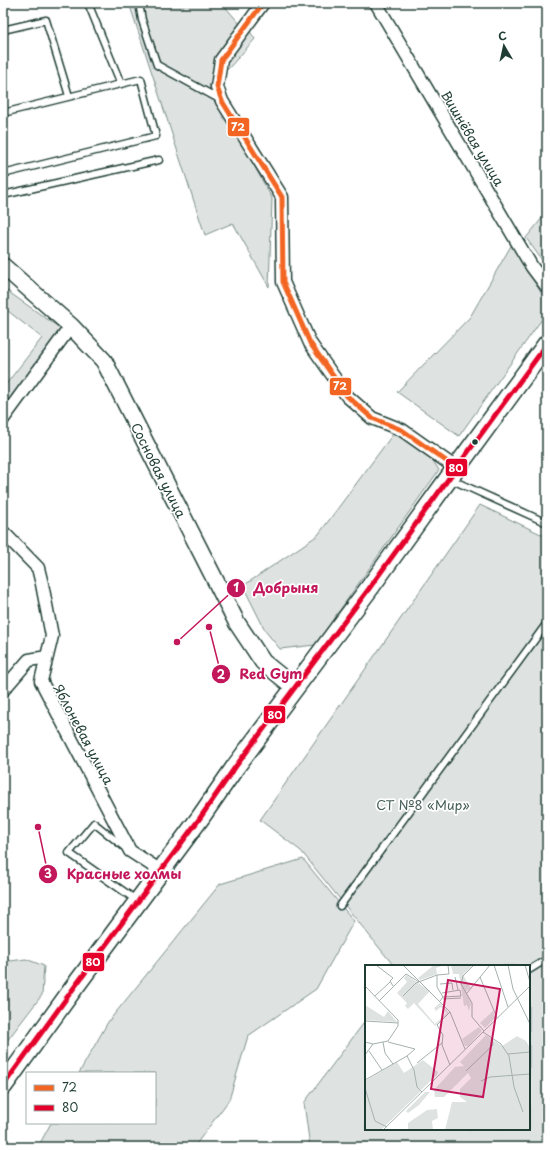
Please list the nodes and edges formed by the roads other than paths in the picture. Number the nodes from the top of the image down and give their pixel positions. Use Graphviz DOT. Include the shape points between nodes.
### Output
graph roads {
  1 [pos="88,3"];
  2 [pos="139,3"];
  3 [pos="263,3"];
  4 [pos="376,3"];
  5 [pos="3,30"];
  6 [pos="121,84"];
  7 [pos="69,96"];
  8 [pos="222,101"];
  9 [pos="3,113"];
  10 [pos="158,160"];
  11 [pos="3,174"];
  12 [pos="3,195"];
  13 [pos="3,266"];
  14 [pos="547,287"];
  15 [pos="71,326"];
  16 [pos="547,344"];
  17 [pos="3,419"];
  18 [pos="453,473"];
  19 [pos="547,523"];
  20 [pos="3,532"];
  21 [pos="547,623"];
  22 [pos="47,657"];
  23 [pos="295,688"];
  24 [pos="3,690"];
  25 [pos="130,851"];
  26 [pos="161,871"];
  27 [pos="138,901"];
  28 [pos="340,906"];
  29 [pos="547,959"];
  30 [pos="530,969"];
  31 [pos="3,1086"];
  1 -- 6 [label="lane"];
  2 -- 8 [label="lane" via="157,65"];
  3 -- 8 [label="street" via="221,60 216,88"];
  4 -- 14 [label="street, Вишнёвая улица" via="532,267"];
  5 -- 7 [label="lane" via="46,20"];
  6 -- 7 [label="lane"];
  6 -- 11 [label="lane" via="142,79 156,136"];
  7 -- 9 [label="lane"];
  8 -- 18 [label="street" via="282,197 283,282 310,343 347,396 372,418 402,430"];
  10 -- 12 [label="lane"];
  13 -- 15 [label="street, Сосновая улица"];
  15 -- 17 [label="street"];
  15 -- 23 [label="street, Сосновая улица" via="104,361 249,643 263,662"];
  16 -- 18 [label="main road"];
  18 -- 19 [label="lane"];
  18 -- 23 [label="main road"];
  20 -- 22 [label="street, Яблоневая улица" via="38,568 52,636"];
  21 -- 28 [label="lane"];
  22 -- 24 [label="street" via="29,660"];
  22 -- 25 [label="street, Яблоневая улица" via="41,681"];
  23 -- 26 [label="main road"];
  25 -- 26 [label="street, Яблоневая улица"];
  25 -- 27 [label="lane" via="94,823 69,853"];
  26 -- 27 [label="main road"];
  27 -- 31 [label="main road"];
  29 -- 30 [label="lane"];
}
